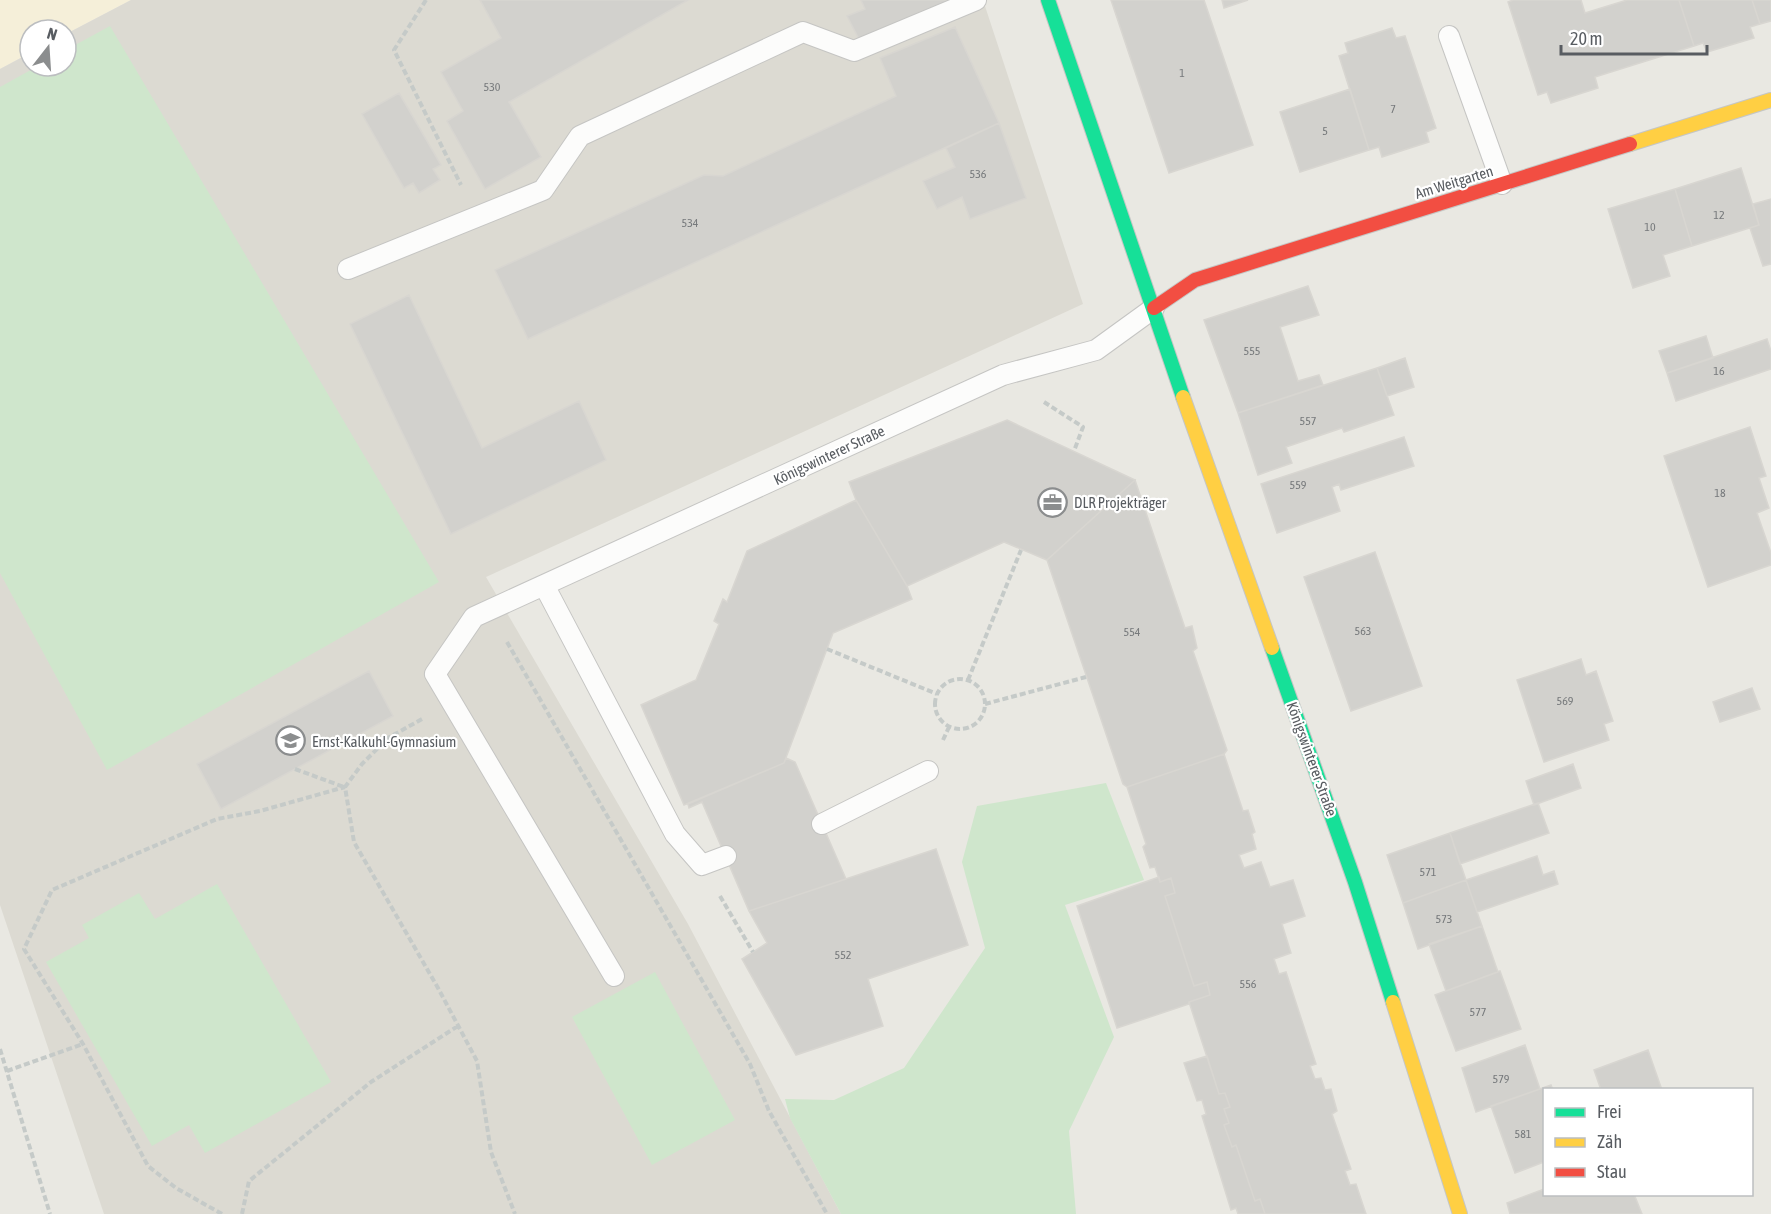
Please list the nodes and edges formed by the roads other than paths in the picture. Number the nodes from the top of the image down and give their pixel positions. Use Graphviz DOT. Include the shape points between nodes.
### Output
graph roads {
  1 [pos="976,0"];
  2 [pos="1048,0"];
  3 [pos="1449,36"];
  4 [pos="1771,100"];
  5 [pos="1502,184"];
  6 [pos="348,269"];
  7 [pos="1154,308"];
  8 [pos="544,585"];
  9 [pos="928,771"];
  10 [pos="822,824"];
  11 [pos="726,856"];
  12 [pos="614,976"];
  13 [pos="1460,1214"];
  1 -- 6 [label="lane" via="854,51 803,32 580,136 543,190"];
  2 -- 7 [label="main road, Königswinterer Straße"];
  3 -- 5 [label="lane"];
  4 -- 5 [label="main road, Am Weitgarten"];
  5 -- 7 [label="main road, Am Weitgarten" via="1195,280"];
  7 -- 8 [label="lane, Königswinterer Straße" via="1096,350 1003,375"];
  7 -- 13 [label="main road, Königswinterer Straße" via="1355,882"];
  8 -- 11 [label="lane" via="675,834 702,865"];
  8 -- 12 [label="lane, Königswinterer Straße" via="474,617 435,674"];
  9 -- 10 [label="lane"];
}
